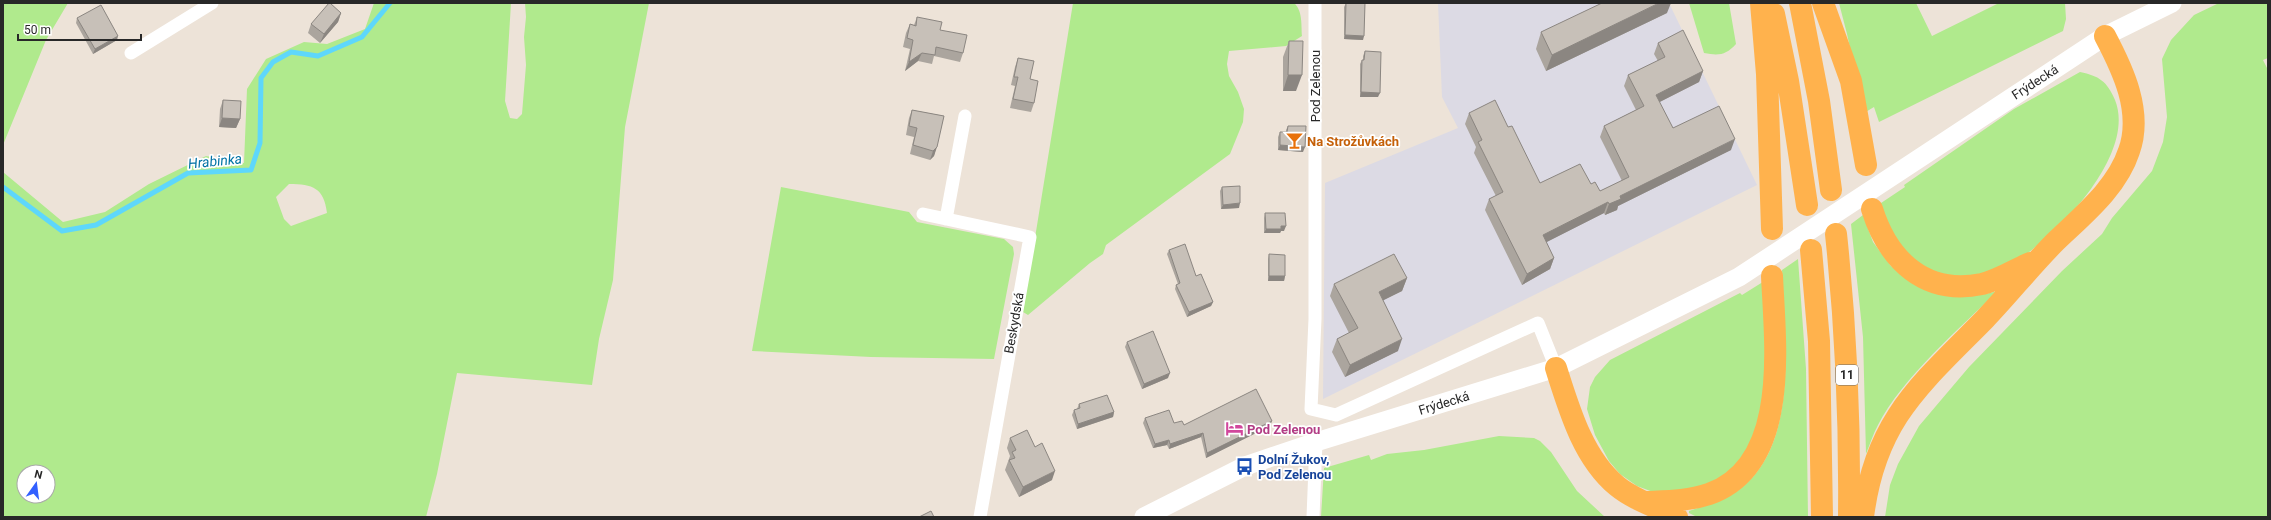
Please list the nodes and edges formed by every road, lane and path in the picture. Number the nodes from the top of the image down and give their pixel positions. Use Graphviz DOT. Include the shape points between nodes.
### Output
graph roads {
  1 [pos="212,3"];
  2 [pos="1314,3"];
  3 [pos="1761,3"];
  4 [pos="1772,3"];
  5 [pos="1800,3"];
  6 [pos="1823,3"];
  7 [pos="2172,3"];
  8 [pos="2105,36"];
  9 [pos="131,52"];
  10 [pos="965,116"];
  11 [pos="1866,165"];
  12 [pos="1831,190"];
  13 [pos="1806,205"];
  14 [pos="1872,210"];
  15 [pos="923,214"];
  16 [pos="946,219"];
  17 [pos="1772,229"];
  18 [pos="1836,234"];
  19 [pos="1811,250"];
  20 [pos="2040,258"];
  21 [pos="1772,276"];
  22 [pos="1556,368"];
  23 [pos="1316,442"];
  24 [pos="1646,502"];
  25 [pos="980,517"];
  26 [pos="1144,517"];
  27 [pos="1313,517"];
  28 [pos="1677,517"];
  29 [pos="1822,517"];
  30 [pos="1849,517"];
  31 [pos="1863,517"];
  1 -- 9 [label="street"];
  2 -- 22 [label="street, Pod Zelenou" via="1315,318 1311,408 1336,415 1538,323"];
  3 -- 17 [label="highway" via="1767,74"];
  4 -- 13 [label="highway" via="1788,81"];
  5 -- 12 [label="highway" via="1819,101"];
  6 -- 11 [label="highway" via="1851,81"];
  7 -- 8 [label="main road, Frýdecká"];
  8 -- 20 [label="highway" via="2118,61 2130,96 2134,115 2130,151 2122,167 2100,197"];
  8 -- 22 [label="main road, Frýdecká" via="1739,277"];
  10 -- 16 [label="street"];
  14 -- 20 [label="highway" via="1881,234 1895,256 1918,274 1943,284 1982,284"];
  15 -- 16 [label="street, Beskydská"];
  16 -- 25 [label="street, Beskydská" via="1030,237"];
  18 -- 30 [label="highway, 11" via="1844,315 1849,414"];
  19 -- 29 [label="highway, 11" via="1819,340"];
  20 -- 31 [label="highway" via="1986,318 1928,375 1891,424 1868,481"];
  21 -- 24 [label="highway" via="1774,392 1766,429 1758,450 1746,468 1729,483 1710,494 1688,500"];
  22 -- 23 [label="main road, Frýdecká"];
  22 -- 24 [label="highway" via="1568,406 1596,464 1618,487"];
  23 -- 26 [label="main road, Frýdecká" via="1245,466"];
  23 -- 27 [label="street"];
  24 -- 28 [label="highway"];
}
